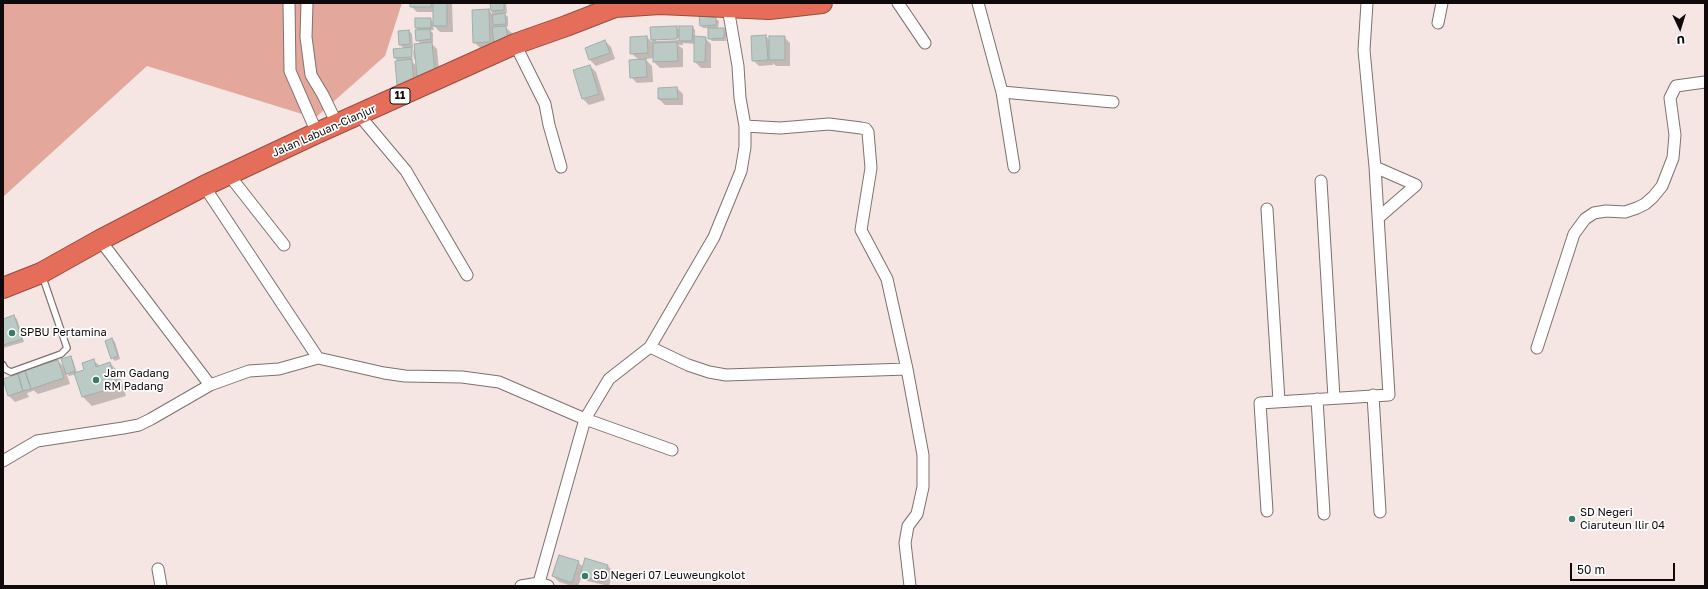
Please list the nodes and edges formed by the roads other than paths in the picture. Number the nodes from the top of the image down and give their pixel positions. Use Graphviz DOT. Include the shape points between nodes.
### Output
graph roads {
  1 [pos="289,3"];
  2 [pos="307,3"];
  3 [pos="822,3"];
  4 [pos="898,3"];
  5 [pos="978,3"];
  6 [pos="1367,3"];
  7 [pos="1442,3"];
  8 [pos="761,6"];
  9 [pos="728,8"];
  10 [pos="1438,23"];
  11 [pos="924,43"];
  12 [pos="515,44"];
  13 [pos="1705,82"];
  14 [pos="1002,92"];
  15 [pos="1114,102"];
  16 [pos="359,115"];
  17 [pos="337,124"];
  18 [pos="745,126"];
  19 [pos="317,133"];
  20 [pos="561,167"];
  21 [pos="1014,167"];
  22 [pos="1375,167"];
  23 [pos="229,175"];
  24 [pos="1321,181"];
  25 [pos="204,186"];
  26 [pos="1267,209"];
  27 [pos="1378,218"];
  28 [pos="100,240"];
  29 [pos="284,245"];
  30 [pos="41,273"];
  31 [pos="467,275"];
  32 [pos="3,288"];
  33 [pos="650,347"];
  34 [pos="1537,348"];
  35 [pos="318,358"];
  36 [pos="3,365"];
  37 [pos="907,369"];
  38 [pos="210,386"];
  39 [pos="1373,396"];
  40 [pos="1334,398"];
  41 [pos="1317,399"];
  42 [pos="1279,401"];
  43 [pos="585,419"];
  44 [pos="672,450"];
  45 [pos="3,461"];
  46 [pos="1266,511"];
  47 [pos="1380,512"];
  48 [pos="1324,514"];
  49 [pos="158,568"];
  50 [pos="542,585"];
  51 [pos="161,586"];
  52 [pos="521,586"];
  53 [pos="910,586"];
  1 -- 19 [label="street" via="290,71"];
  2 -- 17 [label="street" via="306,37 311,75"];
  3 -- 8 [label="highway, Jalan Labuan-Cianjur / 11" via="782,8"];
  4 -- 11 [label="street"];
  5 -- 14 [label="street"];
  6 -- 22 [label="street" via="1364,50"];
  7 -- 10 [label="street"];
  8 -- 9 [label="highway, Jalan Labuan-Cianjur / 11"];
  9 -- 12 [label="highway, Jalan Labuan-Cianjur / 11" via="660,4 615,6"];
  9 -- 18 [label="street"];
  12 -- 16 [label="highway, Jalan Labuan-Cianjur / 11"];
  12 -- 20 [label="street" via="545,104"];
  13 -- 34 [label="street" via="1676,86 1670,98 1675,135 1673,158 1662,186 1653,197 1645,204 1625,212 1594,213 1585,219 1574,234"];
  14 -- 15 [label="street"];
  14 -- 21 [label="street"];
  16 -- 17 [label="highway, Jalan Labuan-Cianjur / 11"];
  16 -- 31 [label="street" via="406,171"];
  17 -- 19 [label="highway, Jalan Labuan-Cianjur / 11"];
  18 -- 33 [label="street" via="742,171 714,237"];
  18 -- 37 [label="street" via="780,128 829,124 866,129 871,168 861,230 887,278"];
  19 -- 23 [label="highway, Jalan Labuan-Cianjur / 11"];
  22 -- 27 [label="street"];
  22 -- 27 [label="street" via="1416,186"];
  23 -- 25 [label="highway, Jalan Labuan-Cianjur / 11"];
  23 -- 29 [label="street"];
  24 -- 40 [label="street"];
  25 -- 28 [label="highway, Jalan Labuan-Cianjur / 11"];
  25 -- 35 [label="street"];
  26 -- 42 [label="street"];
  27 -- 39 [label="street" via="1389,395"];
  28 -- 30 [label="highway, Jalan Labuan-Cianjur / 11"];
  28 -- 38 [label="street"];
  30 -- 32 [label="highway, Jalan Labuan-Cianjur / 11"];
  30 -- 36 [label="lane" via="68,348 61,354 11,372"];
  33 -- 37 [label="street" via="688,365 726,375"];
  33 -- 43 [label="street" via="609,380"];
  35 -- 38 [label="street" via="279,369 249,370"];
  35 -- 43 [label="street" via="384,374 475,378 500,382"];
  37 -- 53 [label="street" via="923,455 923,487 917,514 908,526 905,543"];
  38 -- 45 [label="street" via="139,424 37,441"];
  39 -- 40 [label="street"];
  39 -- 47 [label="street"];
  40 -- 41 [label="street"];
  41 -- 42 [label="street"];
  41 -- 48 [label="street"];
  42 -- 46 [label="street" via="1260,403"];
  43 -- 44 [label="street"];
  43 -- 50 [label="street"];
  49 -- 51 [label="street"];
  50 -- 52 [label="street"];
}
